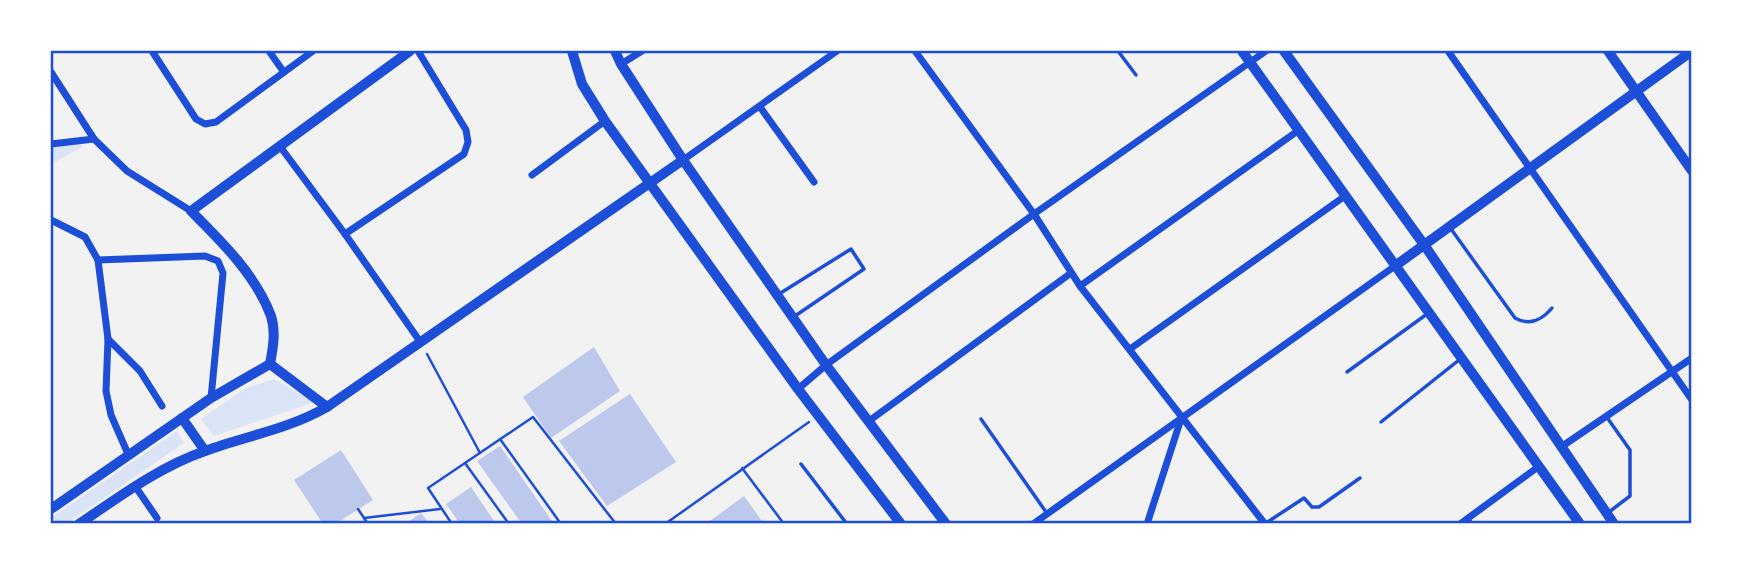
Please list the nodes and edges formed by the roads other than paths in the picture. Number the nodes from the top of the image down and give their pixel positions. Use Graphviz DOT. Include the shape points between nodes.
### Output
graph roads {
  1 [pos="152,51"];
  2 [pos="269,51"];
  3 [pos="313,51"];
  4 [pos="410,51"];
  5 [pos="418,51"];
  6 [pos="572,51"];
  7 [pos="615,51"];
  8 [pos="642,51"];
  9 [pos="837,51"];
  10 [pos="915,51"];
  11 [pos="1118,51"];
  12 [pos="1242,51"];
  13 [pos="1266,51"];
  14 [pos="1284,51"];
  15 [pos="1448,51"];
  16 [pos="1608,51"];
  17 [pos="1692,51"];
  18 [pos="1251,62"];
  19 [pos="621,64"];
  20 [pos="284,71"];
  21 [pos="51,72"];
  22 [pos="1136,75"];
  23 [pos="1636,92"];
  24 [pos="760,107"];
  25 [pos="605,121"];
  26 [pos="1299,130"];
  27 [pos="94,139"];
  28 [pos="51,144"];
  29 [pos="279,145"];
  30 [pos="683,160"];
  31 [pos="1531,169"];
  32 [pos="1692,171"];
  33 [pos="532,175"];
  34 [pos="814,182"];
  35 [pos="651,184"];
  36 [pos="1345,196"];
  37 [pos="191,211"];
  38 [pos="1034,214"];
  39 [pos="51,220"];
  40 [pos="1450,227"];
  41 [pos="345,234"];
  42 [pos="1425,246"];
  43 [pos="98,260"];
  44 [pos="1395,265"];
  45 [pos="1071,273"];
  46 [pos="1080,286"];
  47 [pos="777,295"];
  48 [pos="1552,308"];
  49 [pos="1428,313"];
  50 [pos="793,317"];
  51 [pos="108,339"];
  52 [pos="421,343"];
  53 [pos="1130,349"];
  54 [pos="1461,358"];
  55 [pos="1692,358"];
  56 [pos="271,364"];
  57 [pos="826,365"];
  58 [pos="1348,372"];
  59 [pos="1672,372"];
  60 [pos="797,389"];
  61 [pos="211,398"];
  62 [pos="1692,400"];
  63 [pos="162,406"];
  64 [pos="327,407"];
  65 [pos="1606,416"];
  66 [pos="182,418"];
  67 [pos="981,419"];
  68 [pos="1181,419"];
  69 [pos="869,421"];
  70 [pos="1381,422"];
  71 [pos="1561,447"];
  72 [pos="205,451"];
  73 [pos="128,454"];
  74 [pos="800,464"];
  75 [pos="1538,467"];
  76 [pos="1360,478"];
  77 [pos="135,486"];
  78 [pos="51,509"];
  79 [pos="1607,513"];
  80 [pos="1047,514"];
  81 [pos="157,519"];
  82 [pos="1470,521"];
  83 [pos="79,524"];
  84 [pos="847,524"];
  85 [pos="901,524"];
  86 [pos="946,524"];
  87 [pos="1033,524"];
  88 [pos="1147,524"];
  89 [pos="1264,524"];
  90 [pos="1460,524"];
  91 [pos="1580,524"];
  92 [pos="1614,524"];
  1 -- 20 [label="street" via="196,119 205,124 216,122"];
  2 -- 20 [label="street"];
  3 -- 20 [label="street"];
  4 -- 29 [label="street"];
  5 -- 41 [label="street" via="466,130 464,154"];
  6 -- 25 [label="main road" via="582,84"];
  7 -- 19 [label="main road"];
  8 -- 19 [label="street"];
  9 -- 24 [label="street"];
  10 -- 38 [label="street"];
  11 -- 22 [label="lane"];
  12 -- 18 [label="main road"];
  13 -- 18 [label="street"];
  14 -- 42 [label="main road"];
  15 -- 31 [label="street"];
  16 -- 23 [label="street"];
  17 -- 23 [label="street"];
  18 -- 26 [label="main road"];
  18 -- 38 [label="street"];
  19 -- 30 [label="main road"];
  21 -- 27 [label="street"];
  23 -- 31 [label="street"];
  23 -- 32 [label="street"];
  24 -- 30 [label="street"];
  24 -- 34 [label="street"];
  25 -- 33 [label="street"];
  25 -- 35 [label="main road"];
  26 -- 36 [label="main road"];
  26 -- 46 [label="street"];
  27 -- 28 [label="street"];
  27 -- 37 [label="street" via="127,171"];
  29 -- 37 [label="street"];
  29 -- 41 [label="street"];
  30 -- 35 [label="street"];
  30 -- 47 [label="main road"];
  31 -- 40 [label="street"];
  31 -- 59 [label="street"];
  35 -- 52 [label="street"];
  35 -- 60 [label="main road"];
  36 -- 44 [label="main road"];
  36 -- 53 [label="street"];
  37 -- 56 [label="street" via="251,279 271,316 275,342"];
  38 -- 45 [label="street"];
  38 -- 57 [label="street"];
  39 -- 43 [label="street" via="85,237"];
  40 -- 42 [label="street"];
  40 -- 48 [label="lane" via="1515,318 1532,321"];
  41 -- 52 [label="street"];
  42 -- 44 [label="street"];
  42 -- 71 [label="main road"];
  43 -- 51 [label="street"];
  43 -- 61 [label="street" via="205,256 218,261 223,273"];
  44 -- 49 [label="main road"];
  44 -- 68 [label="street"];
  45 -- 46 [label="street"];
  45 -- 69 [label="street"];
  46 -- 53 [label="street"];
  47 -- 50 [label="main road"];
  47 -- 50 [label="lane" via="851,249 864,269"];
  49 -- 54 [label="main road"];
  49 -- 58 [label="lane"];
  50 -- 57 [label="main road"];
  51 -- 63 [label="street" via="140,371"];
  51 -- 73 [label="street" via="106,391"];
  52 -- 64 [label="street"];
  53 -- 68 [label="street"];
  54 -- 70 [label="lane"];
  54 -- 75 [label="main road"];
  55 -- 59 [label="street"];
  56 -- 61 [label="street"];
  56 -- 64 [label="street"];
  57 -- 60 [label="street"];
  57 -- 69 [label="main road"];
  59 -- 62 [label="street"];
  59 -- 65 [label="street"];
  60 -- 85 [label="main road"];
  61 -- 66 [label="street"];
  64 -- 72 [label="street" via="266,433"];
  65 -- 71 [label="street"];
  65 -- 79 [label="lane" via="1630,450 1630,496"];
  66 -- 72 [label="street"];
  66 -- 73 [label="street"];
  67 -- 80 [label="lane"];
  68 -- 80 [label="street"];
  68 -- 88 [label="street"];
  68 -- 89 [label="street"];
  69 -- 86 [label="main road"];
  71 -- 79 [label="main road"];
  72 -- 77 [label="street"];
  73 -- 78 [label="street"];
  74 -- 84 [label="lane"];
  75 -- 82 [label="street"];
  75 -- 91 [label="main road"];
  76 -- 89 [label="lane" via="1319,507 1312,507 1304,498"];
  77 -- 81 [label="street"];
  77 -- 83 [label="street"];
  79 -- 92 [label="main road"];
  80 -- 87 [label="street"];
  82 -- 90 [label="street"];
}
